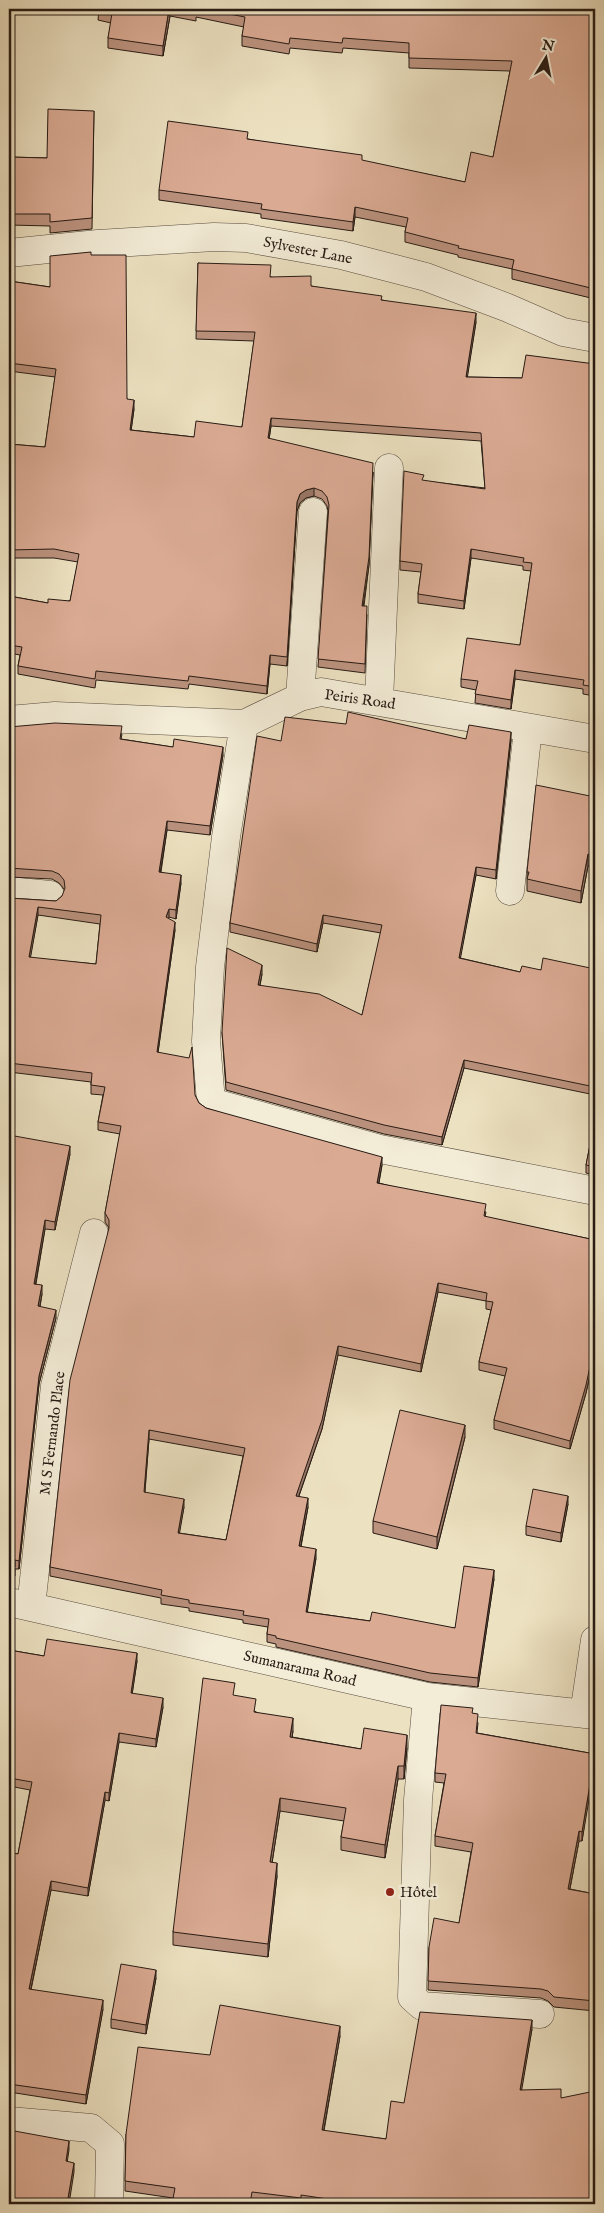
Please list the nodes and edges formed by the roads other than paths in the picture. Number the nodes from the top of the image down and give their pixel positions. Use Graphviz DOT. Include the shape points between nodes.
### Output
graph roads {
  1 [pos="9,253"];
  2 [pos="595,338"];
  3 [pos="389,468"];
  4 [pos="313,512"];
  5 [pos="300,697"];
  6 [pos="380,701"];
  7 [pos="9,720"];
  8 [pos="244,724"];
  9 [pos="528,729"];
  10 [pos="595,739"];
  11 [pos="9,891"];
  12 [pos="510,891"];
  13 [pos="50,895"];
  14 [pos="595,1191"];
  15 [pos="94,1232"];
  16 [pos="20,1604"];
  17 [pos="595,1640"];
  18 [pos="427,1697"];
  19 [pos="590,1715"];
  20 [pos="540,2014"];
  21 [pos="9,2121"];
  22 [pos="109,2204"];
  1 -- 2 [label="street, Sylvester Lane" via="136,241 246,238 341,255 426,277 563,332"];
  3 -- 6 [label="street"];
  4 -- 5 [label="street"];
  5 -- 6 [label="street, Peiris Road" via="322,692"];
  5 -- 8 [label="street, Peiris Road"];
  6 -- 9 [label="street, Peiris Road"];
  7 -- 8 [label="street, Peiris Road" via="55,716"];
  8 -- 14 [label="street" via="210,967 206,1042 211,1102 380,1149"];
  9 -- 10 [label="street, Peiris Road"];
  9 -- 12 [label="street"];
  11 -- 13 [label="street"];
  15 -- 16 [label="street, M S Fernando Place" via="55,1386"];
  16 -- 18 [label="street, Sumanarama Road"];
  17 -- 19 [label="street"];
  18 -- 19 [label="street, Sumanarama Road"];
  18 -- 20 [label="street" via="418,1800 412,1998 422,2006"];
  21 -- 22 [label="street" via="91,2128 110,2144"];
}
